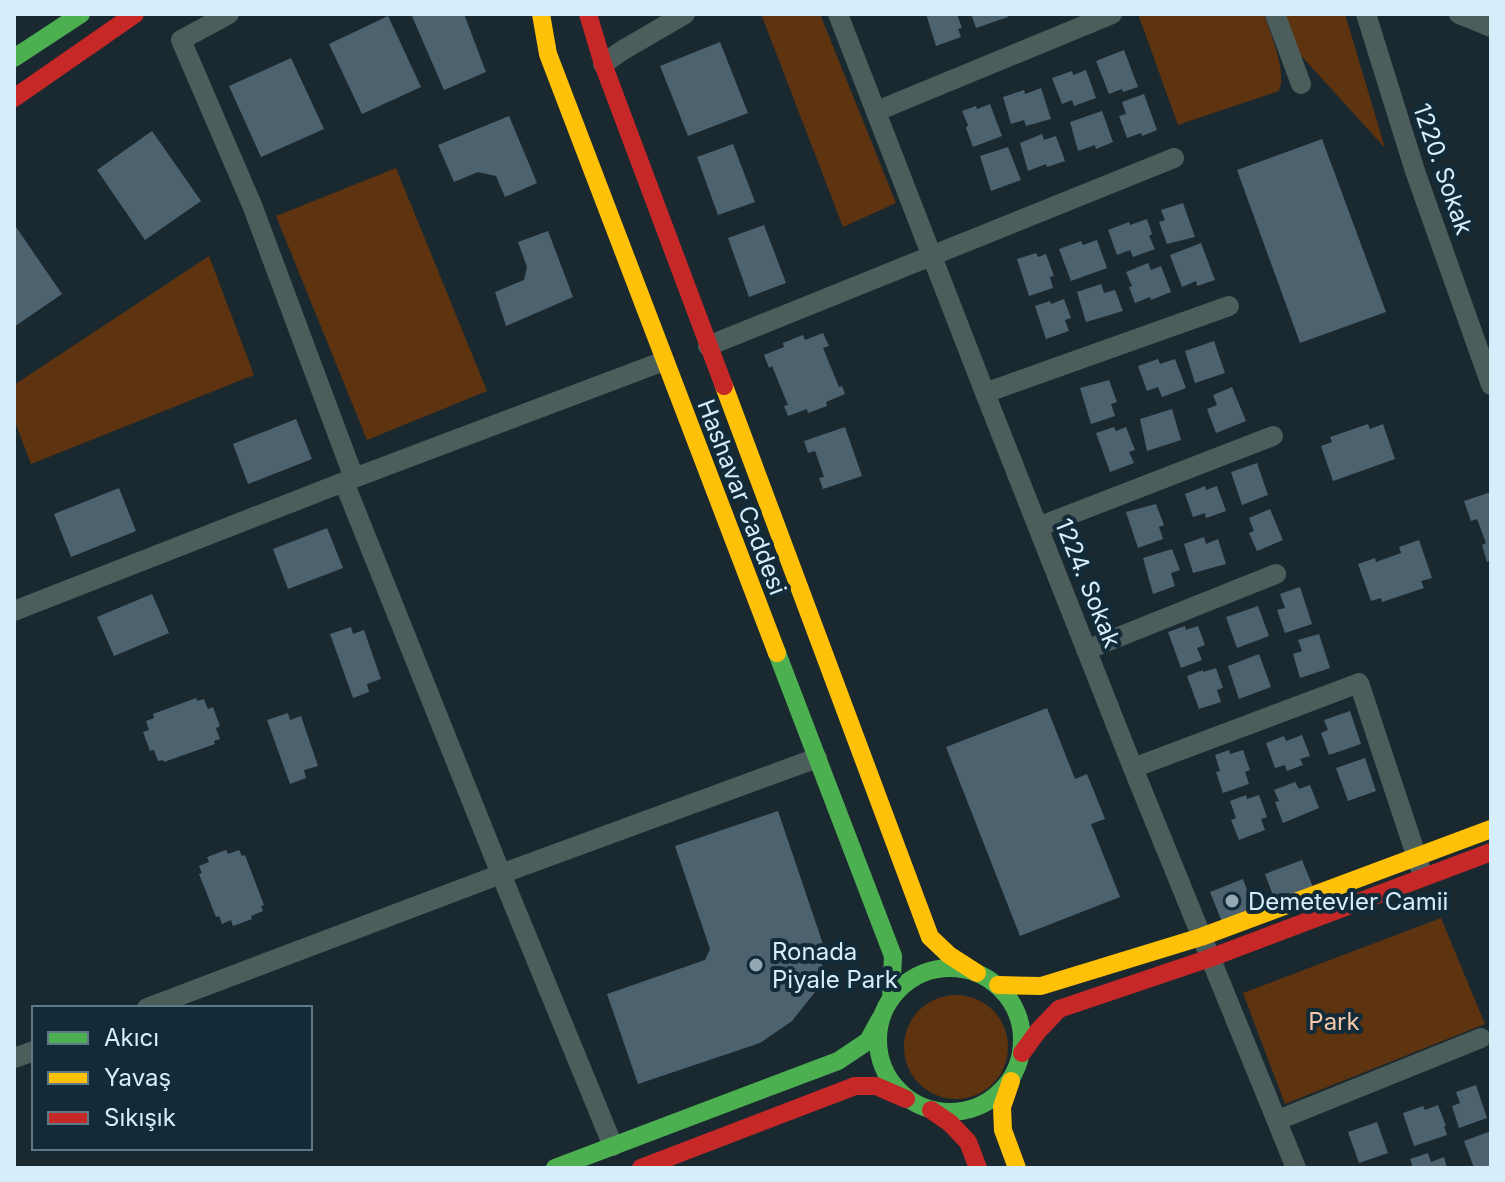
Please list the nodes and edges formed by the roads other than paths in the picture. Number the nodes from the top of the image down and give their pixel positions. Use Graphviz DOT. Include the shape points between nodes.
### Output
graph roads {
  1 [pos="135,14"];
  2 [pos="229,14"];
  3 [pos="541,14"];
  4 [pos="588,14"];
  5 [pos="685,14"];
  6 [pos="838,14"];
  7 [pos="1112,14"];
  8 [pos="1275,14"];
  9 [pos="1366,14"];
  10 [pos="1459,14"];
  11 [pos="69,17"];
  12 [pos="1491,27"];
  13 [pos="14,58"];
  14 [pos="603,64"];
  15 [pos="1301,84"];
  16 [pos="14,98"];
  17 [pos="877,111"];
  18 [pos="1174,158"];
  19 [pos="932,256"];
  20 [pos="1229,306"];
  21 [pos="708,346"];
  22 [pos="664,361"];
  23 [pos="1491,385"];
  24 [pos="985,393"];
  25 [pos="1273,436"];
  26 [pos="349,480"];
  27 [pos="1038,527"];
  28 [pos="1276,574"];
  29 [pos="14,611"];
  30 [pos="1086,650"];
  31 [pos="817,758"];
  32 [pos="1133,768"];
  33 [pos="1491,829"];
  34 [pos="1491,852"];
  35 [pos="1415,857"];
  36 [pos="501,874"];
  37 [pos="1424,878"];
  38 [pos="1201,937"];
  39 [pos="1210,958"];
  40 [pos="977,973"];
  41 [pos="998,985"];
  42 [pos="891,998"];
  43 [pos="152,1006"];
  44 [pos="880,1019"];
  45 [pos="1481,1038"];
  46 [pos="1022,1053"];
  47 [pos="1013,1076"];
  48 [pos="910,1100"];
  49 [pos="931,1110"];
  50 [pos="1278,1120"];
  51 [pos="613,1146"];
  52 [pos="555,1168"];
  53 [pos="641,1168"];
  54 [pos="978,1168"];
  55 [pos="1017,1168"];
  56 [pos="1296,1168"];
  1 -- 16 [label="main road"];
  2 -- 26 [label="street" via="181,40 252,205"];
  3 -- 22 [label="main road, Hashavar Caddesi" via="548,54"];
  4 -- 14 [label="main road"];
  5 -- 14 [label="street"];
  6 -- 17 [label="street, 1224. Sokak"];
  7 -- 17 [label="street"];
  8 -- 15 [label="street"];
  9 -- 23 [label="street, 1220. Sokak"];
  10 -- 12 [label="street"];
  11 -- 13 [label="main road"];
  14 -- 21 [label="main road"];
  17 -- 19 [label="street, 1224. Sokak"];
  18 -- 19 [label="street"];
  19 -- 21 [label="street"];
  19 -- 24 [label="street, 1224. Sokak"];
  20 -- 24 [label="street"];
  21 -- 40 [label="main road" via="930,937"];
  22 -- 26 [label="street"];
  22 -- 31 [label="main road, Hashavar Caddesi"];
  24 -- 27 [label="street, 1224. Sokak"];
  25 -- 27 [label="street"];
  26 -- 29 [label="street"];
  26 -- 36 [label="street"];
  27 -- 30 [label="street, 1224. Sokak"];
  28 -- 30 [label="street"];
  30 -- 32 [label="street, 1224. Sokak"];
  31 -- 36 [label="street"];
  31 -- 42 [label="main road, Hashavar Caddesi" via="893,956"];
  32 -- 35 [label="street" via="1359,683"];
  32 -- 38 [label="street, 1224. Sokak"];
  33 -- 35 [label="main road"];
  34 -- 37 [label="main road"];
  35 -- 37 [label="street"];
  35 -- 38 [label="main road"];
  36 -- 43 [label="street"];
  36 -- 51 [label="street"];
  37 -- 39 [label="main road"];
  38 -- 39 [label="street, 1224. Sokak"];
  38 -- 41 [label="main road" via="1041,986"];
  39 -- 46 [label="main road" via="1059,1009"];
  39 -- 50 [label="street, 1224. Sokak"];
  40 -- 41 [label="main road"];
  40 -- 42 [label="main road" via="953,967 928,971 907,981"];
  41 -- 46 [label="main road" via="1014,1005 1022,1028"];
  42 -- 44 [label="main road"];
  44 -- 48 [label="main road" via="881,1064"];
  44 -- 51 [label="main road" via="868,1041 838,1061"];
  45 -- 50 [label="street"];
  46 -- 47 [label="main road"];
  47 -- 49 [label="main road" via="997,1096 977,1107"];
  47 -- 55 [label="main road" via="1002,1107 1003,1130"];
  48 -- 49 [label="main road"];
  48 -- 53 [label="main road" via="876,1086 855,1086"];
  49 -- 54 [label="main road" via="968,1142"];
  50 -- 56 [label="street, 1224. Sokak"];
  51 -- 52 [label="main road"];
}
